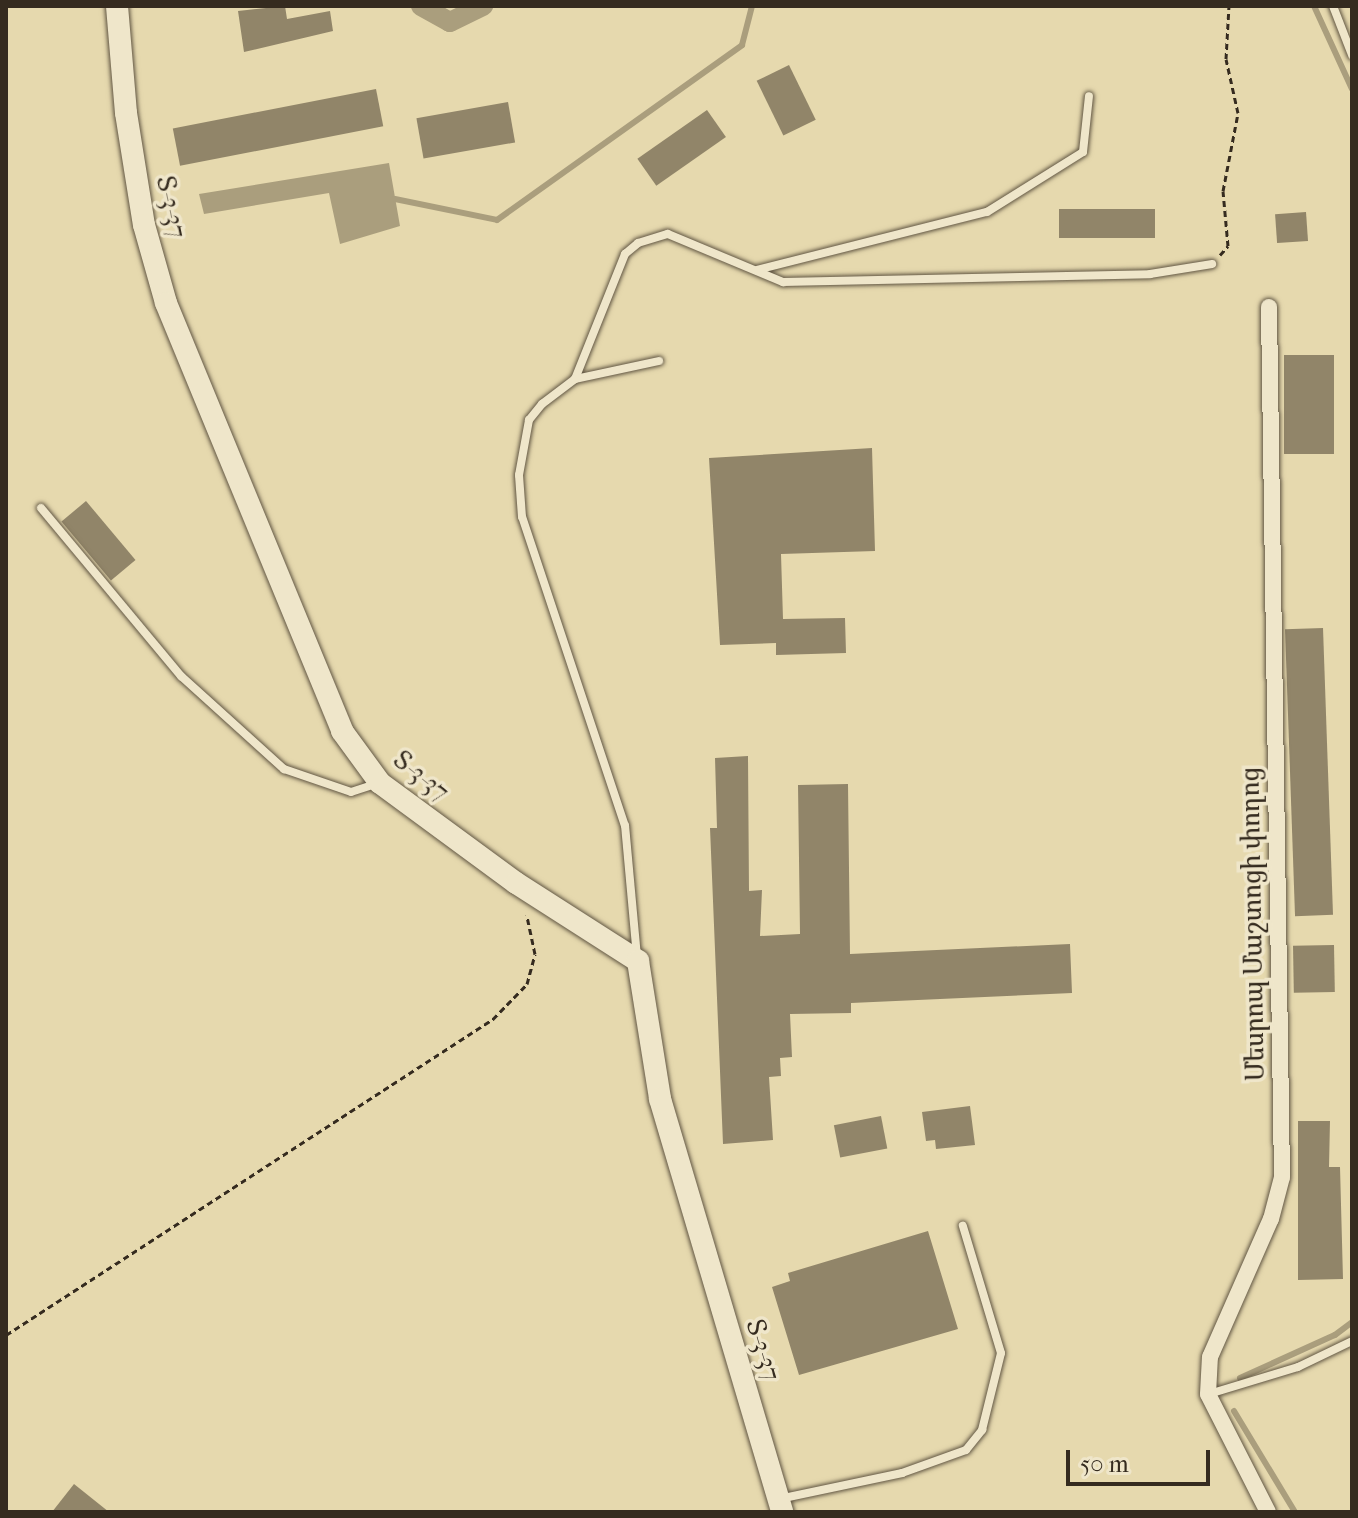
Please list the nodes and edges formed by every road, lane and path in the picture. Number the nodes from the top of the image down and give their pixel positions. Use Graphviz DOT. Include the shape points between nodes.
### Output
graph roads {
  1 [pos="117,6"];
  2 [pos="1229,6"];
  3 [pos="1333,6"];
  4 [pos="1352,55"];
  5 [pos="1089,96"];
  6 [pos="1212,264"];
  7 [pos="757,270"];
  8 [pos="1269,307"];
  9 [pos="659,361"];
  10 [pos="575,379"];
  11 [pos="41,508"];
  12 [pos="380,783"];
  13 [pos="516,883"];
  14 [pos="638,961"];
  15 [pos="963,1226"];
  16 [pos="6,1335"];
  17 [pos="1352,1341"];
  18 [pos="1208,1394"];
  19 [pos="780,1506"];
  20 [pos="1268,1512"];
  1 -- 12 [label="main road, Տ-3-37 / Տ-3-37" via="126,113 144,225 166,303 342,731"];
  2 -- 6 [label="path" via="1226,59 1238,113 1223,191 1228,246"];
  3 -- 4 [label="lane"];
  5 -- 7 [label="lane" via="1083,152 987,212"];
  6 -- 7 [label="lane" via="1150,274 783,282"];
  7 -- 10 [label="lane" via="668,234 638,243 625,254"];
  8 -- 18 [label="street, Մեսրոպ Մաշտոցի փողոց" via="1282,1177 1271,1219 1210,1357"];
  9 -- 10 [label="lane"];
  10 -- 14 [label="lane" via="529,420 519,475 522,517 625,826"];
  11 -- 12 [label="lane" via="181,676 284,769 351,792"];
  12 -- 13 [label="main road, Տ-3-37 / Տ-3-37"];
  13 -- 14 [label="main road, Տ-3-37 / Տ-3-37"];
  13 -- 16 [label="path" via="535,954 527,984 493,1019"];
  14 -- 19 [label="main road, Տ-3-37 / Տ-3-37" via="660,1099"];
  15 -- 19 [label="lane" via="1001,1353 982,1430 966,1450"];
  17 -- 18 [label="lane" via="1298,1367"];
  18 -- 20 [label="street"];
}
